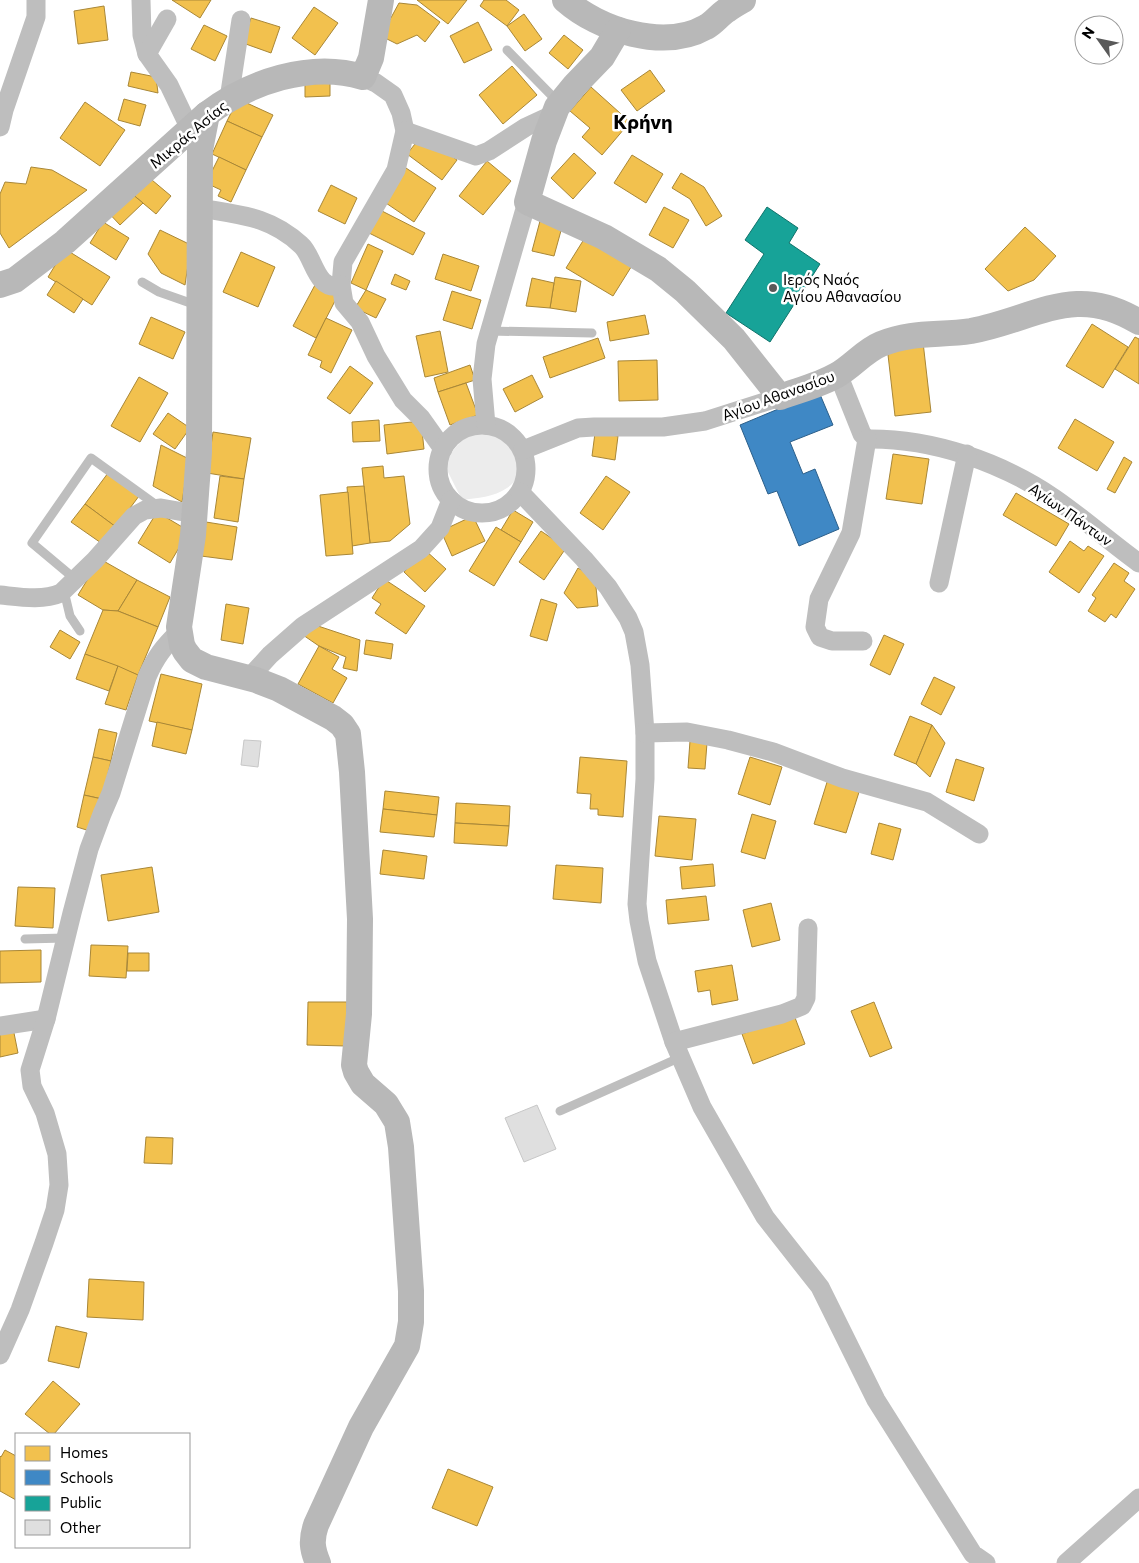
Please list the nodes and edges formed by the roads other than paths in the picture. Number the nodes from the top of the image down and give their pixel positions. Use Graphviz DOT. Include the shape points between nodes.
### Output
graph roads {
  1 [pos="36,0"];
  2 [pos="50,0"];
  3 [pos="141,0"];
  4 [pos="381,0"];
  5 [pos="565,0"];
  6 [pos="744,0"];
  7 [pos="719,9"];
  8 [pos="167,19"];
  9 [pos="241,20"];
  10 [pos="618,30"];
  11 [pos="32,31"];
  12 [pos="507,50"];
  13 [pos="147,54"];
  14 [pos="363,77"];
  15 [pos="8,82"];
  16 [pos="229,98"];
  17 [pos="557,109"];
  18 [pos="198,121"];
  19 [pos="0,127"];
  20 [pos="405,131"];
  21 [pos="527,202"];
  22 [pos="200,208"];
  23 [pos="142,282"];
  24 [pos="341,285"];
  25 [pos="0,286"];
  26 [pos="198,306"];
  27 [pos="1139,322"];
  28 [pos="490,331"];
  29 [pos="592,334"];
  30 [pos="838,374"];
  31 [pos="780,397"];
  32 [pos="486,424"];
  33 [pos="867,439"];
  34 [pos="443,449"];
  35 [pos="523,450"];
  36 [pos="967,454"];
  37 [pos="520,492"];
  38 [pos="451,500"];
  39 [pos="161,508"];
  40 [pos="195,514"];
  41 [pos="1139,563"];
  42 [pos="939,583"];
  43 [pos="70,585"];
  44 [pos="0,595"];
  45 [pos="80,631"];
  46 [pos="179,632"];
  47 [pos="863,641"];
  48 [pos="249,678"];
  49 [pos="645,733"];
  50 [pos="979,834"];
  51 [pos="808,928"];
  52 [pos="65,938"];
  53 [pos="25,939"];
  54 [pos="46,1019"];
  55 [pos="0,1026"];
  56 [pos="678,1050"];
  57 [pos="560,1110"];
  58 [pos="0,1355"];
  59 [pos="1139,1498"];
  60 [pos="318,1563"];
  61 [pos="986,1563"];
  62 [pos="1066,1563"];
  1 -- 11 [label="street"];
  2 -- 11 [label="street"];
  3 -- 13 [label="street" via="142,35"];
  4 -- 14 [label="street" via="371,58"];
  5 -- 10 [label="street" via="586,16"];
  6 -- 7 [label="street" via="727,10"];
  7 -- 10 [label="street" via="707,27 672,38"];
  8 -- 13 [label="street"];
  9 -- 16 [label="street"];
  10 -- 17 [label="street" via="602,57"];
  11 -- 15 [label="street"];
  12 -- 17 [label="lane"];
  13 -- 18 [label="street"];
  14 -- 16 [label="street, Μικράς Ασίας" via="340,72 302,74 258,84"];
  14 -- 20 [label="street" via="393,95 402,113"];
  15 -- 19 [label="street"];
  16 -- 18 [label="street, Μικράς Ασίας"];
  17 -- 20 [label="street" via="476,156"];
  17 -- 21 [label="street" via="544,141"];
  18 -- 22 [label="street"];
  18 -- 25 [label="street, Μικράς Ασίας" via="53,252 15,280"];
  20 -- 24 [label="street" via="396,170 343,262"];
  21 -- 28 [label="street"];
  21 -- 31 [label="street" via="604,237 658,269 734,339"];
  22 -- 24 [label="street" via="268,222 303,246 318,276 330,286"];
  22 -- 26 [label="street"];
  23 -- 26 [label="lane"];
  24 -- 34 [label="street" via="344,303 360,322 403,400 421,418"];
  26 -- 40 [label="street" via="199,452"];
  27 -- 30 [label="street, Αγίου Αθανασίου" via="1103,306 1070,304 1037,311 991,327 910,335 892,340 874,347"];
  28 -- 29 [label="lane"];
  28 -- 32 [label="street" via="482,379"];
  30 -- 31 [label="street, Αγίου Αθανασίου"];
  30 -- 33 [label="street" via="862,434"];
  31 -- 35 [label="street, Αγίου Αθανασίου" via="705,421 663,427 578,428"];
  32 -- 34 [label="street" via="463,428 449,439"];
  32 -- 35 [label="street" via="505,430"];
  33 -- 36 [label="street, Αγίων Πάντων" via="932,445"];
  33 -- 47 [label="street" via="851,533 819,599 815,627 820,636 832,641"];
  34 -- 38 [label="street" via="438,476"];
  35 -- 37 [label="street" via="526,473"];
  36 -- 41 [label="street, Αγίων Πάντων" via="1052,497"];
  36 -- 42 [label="street"];
  37 -- 38 [label="street" via="506,506 488,513 468,511"];
  37 -- 49 [label="street" via="584,559 628,618 639,656"];
  38 -- 48 [label="street" via="440,528 421,549 303,626"];
  39 -- 40 [label="street"];
  39 -- 43 [label="street" via="145,510 134,516"];
  39 -- 43 [label="lane" via="91,458 32,543"];
  40 -- 46 [label="street"];
  43 -- 44 [label="street" via="61,593 47,598"];
  43 -- 45 [label="lane" via="70,616"];
  46 -- 48 [label="street" via="185,651 192,660"];
  46 -- 52 [label="street" via="155,658 147,677 111,793 89,850"];
  48 -- 60 [label="street" via="279,688 324,713 342,725 348,734 360,926 359,1014 354,1065 363,1084 392,1111 401,1147 412,1290 407,1346 361,1427 316,1525 312,1537"];
  49 -- 50 [label="street" via="687,732 773,752 842,778 927,802"];
  49 -- 56 [label="street" via="638,921"];
  51 -- 56 [label="street" via="806,998 802,1006"];
  52 -- 53 [label="lane"];
  52 -- 54 [label="street"];
  54 -- 55 [label="street"];
  54 -- 58 [label="street" via="30,1077 57,1154 58,1198 20,1310"];
  56 -- 57 [label="lane"];
  56 -- 61 [label="street" via="702,1107 765,1216 820,1287 876,1400 973,1554"];
  59 -- 62 [label="street"];
}
